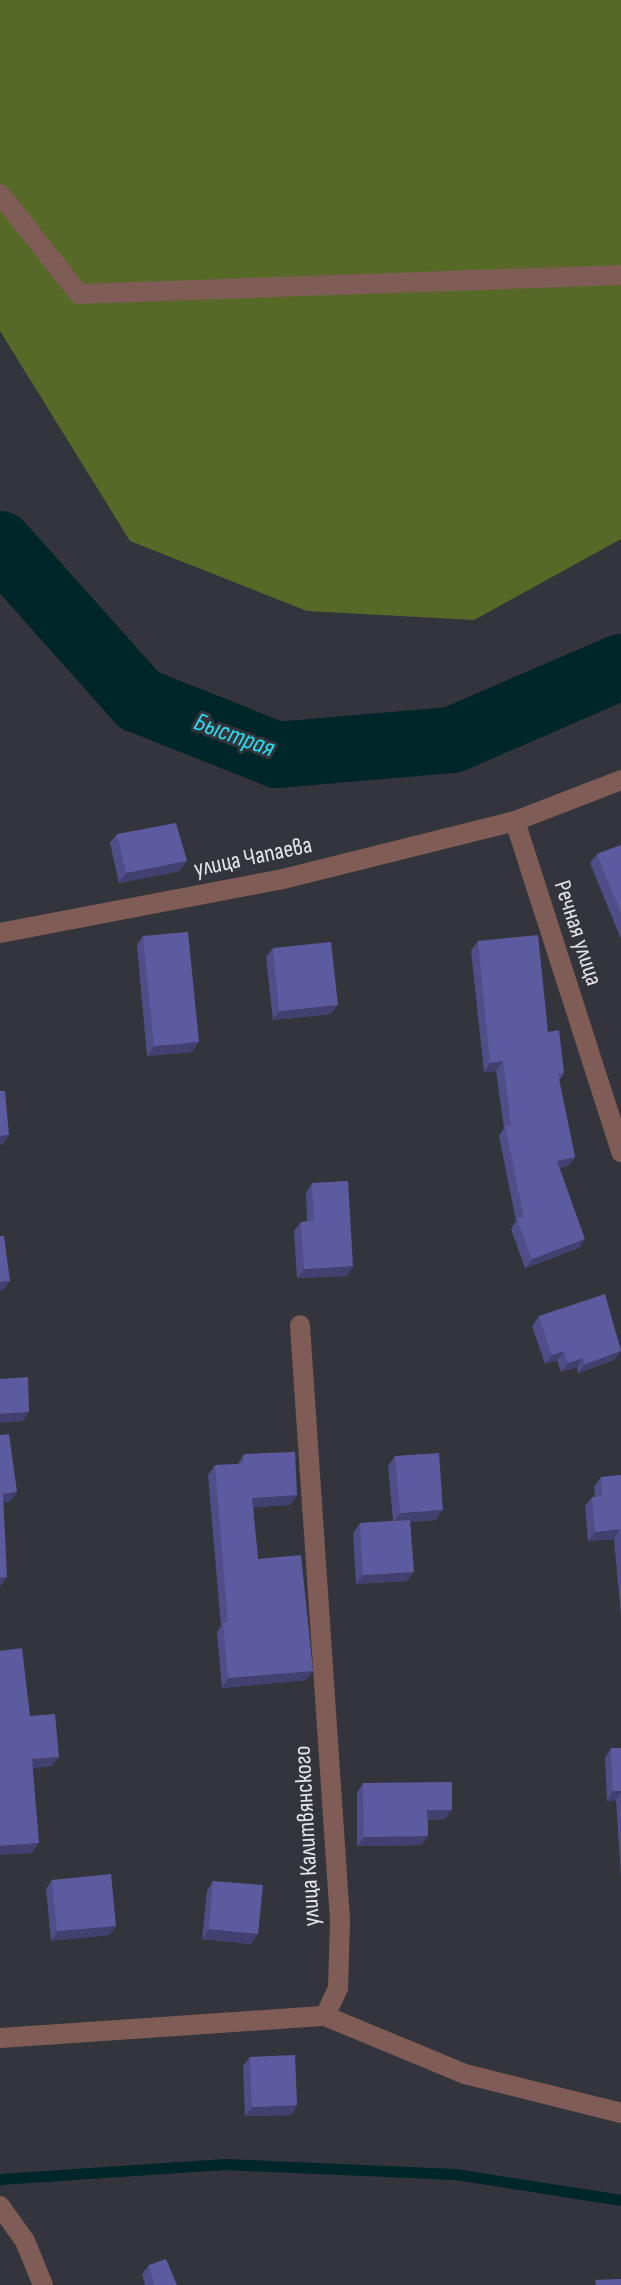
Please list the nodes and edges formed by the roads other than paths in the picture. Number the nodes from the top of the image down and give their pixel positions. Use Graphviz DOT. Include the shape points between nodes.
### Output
graph roads {
  1 [pos="0,194"];
  2 [pos="621,275"];
  3 [pos="621,780"];
  4 [pos="515,821"];
  5 [pos="0,933"];
  6 [pos="621,1152"];
  7 [pos="300,1325"];
  8 [pos="325,2016"];
  9 [pos="0,2038"];
  10 [pos="621,2113"];
  11 [pos="1,2210"];
  12 [pos="0,2241"];
  13 [pos="25,2241"];
  14 [pos="43,2285"];
  1 -- 2 [label="street" via="79,294"];
  3 -- 4 [label="street, улица Чапаева"];
  4 -- 5 [label="street, улица Чапаева" via="279,880"];
  4 -- 6 [label="street, Речная улица"];
  7 -- 8 [label="street, улица Калитвянского" via="340,1920 338,1988"];
  8 -- 9 [label="street"];
  8 -- 10 [label="street" via="465,2074"];
  11 -- 13 [label="street"];
  12 -- 13 [label="street"];
  13 -- 14 [label="street"];
}
